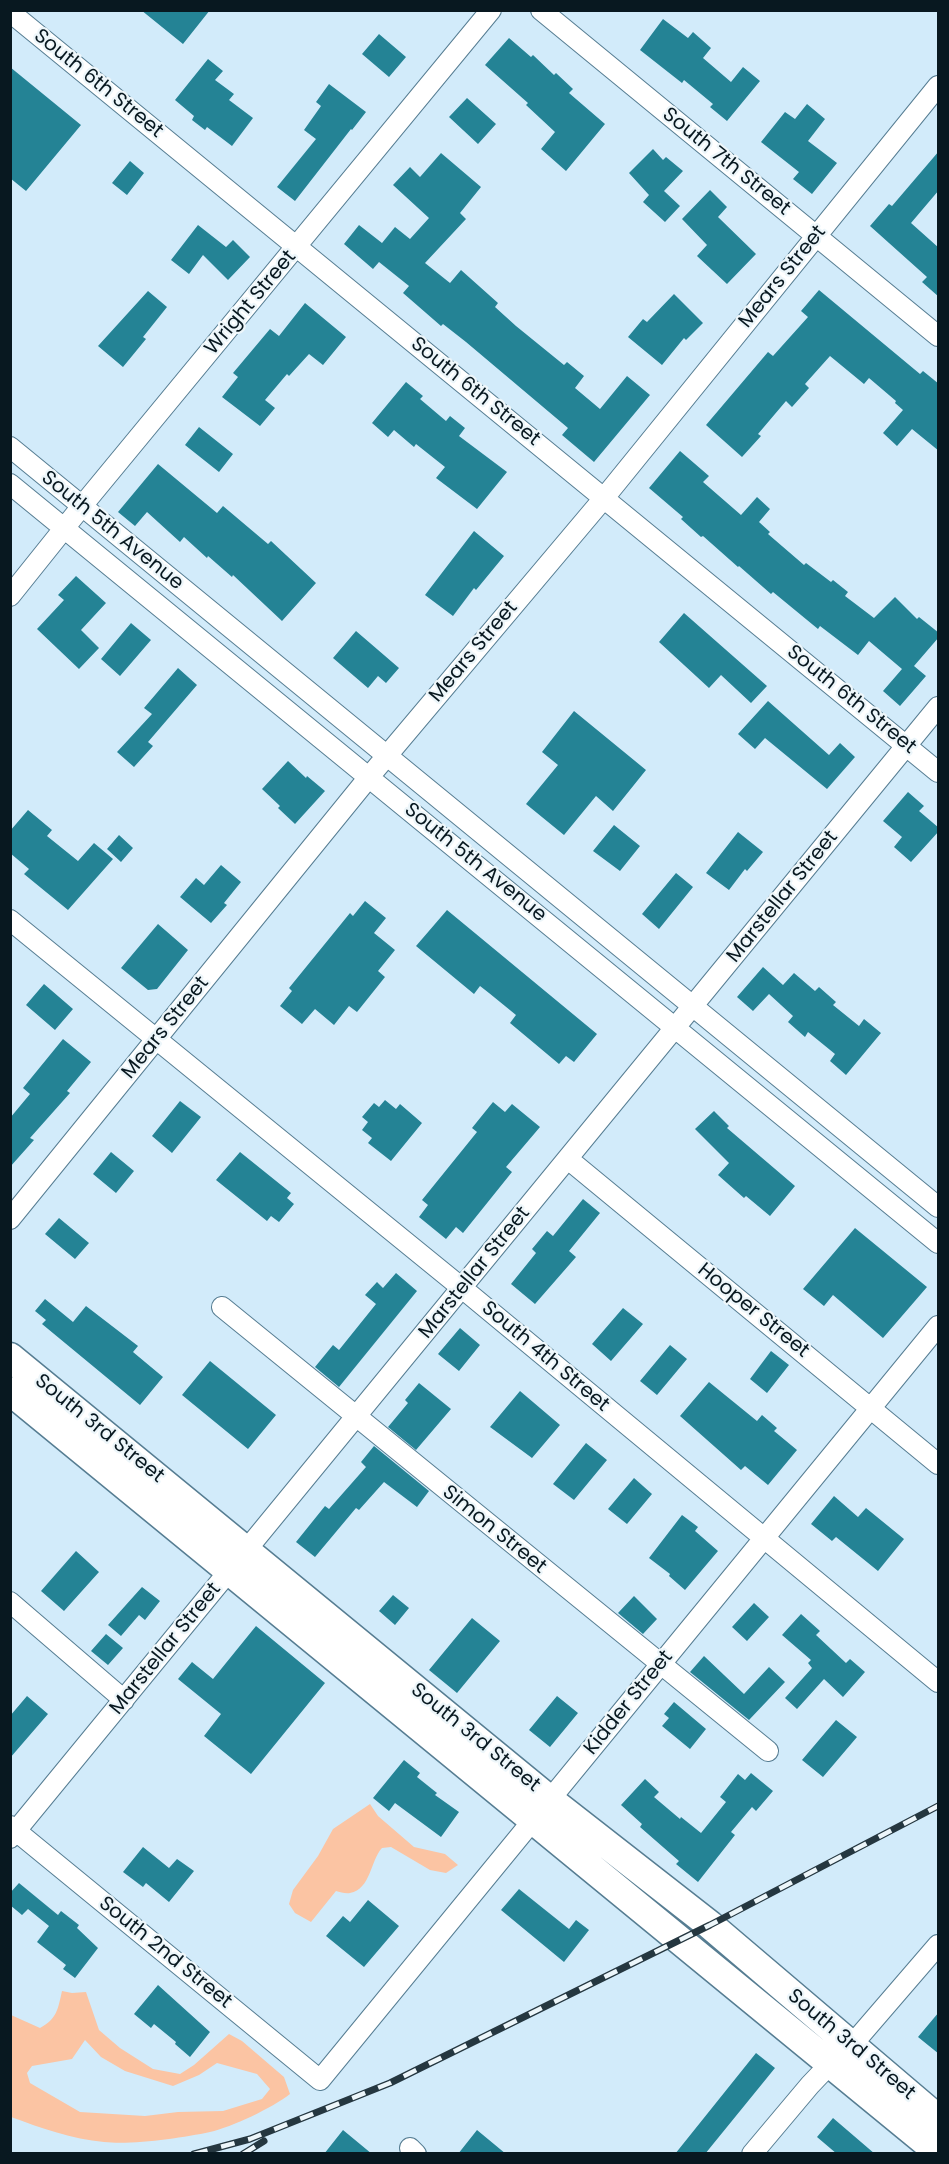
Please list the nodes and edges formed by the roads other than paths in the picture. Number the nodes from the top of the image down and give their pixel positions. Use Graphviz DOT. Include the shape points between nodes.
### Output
graph roads {
  1 [pos="491,10"];
  2 [pos="541,10"];
  3 [pos="10,12"];
  4 [pos="939,86"];
  5 [pos="817,236"];
  6 [pos="298,247"];
  7 [pos="939,336"];
  8 [pos="10,447"];
  9 [pos="10,484"];
  10 [pos="604,498"];
  11 [pos="82,506"];
  12 [pos="65,529"];
  13 [pos="10,596"];
  14 [pos="939,707"];
  15 [pos="907,746"];
  16 [pos="387,755"];
  17 [pos="939,772"];
  18 [pos="369,777"];
  19 [pos="10,920"];
  20 [pos="693,1006"];
  21 [pos="675,1028"];
  22 [pos="156,1040"];
  23 [pos="568,1159"];
  24 [pos="939,1207"];
  25 [pos="10,1219"];
  26 [pos="939,1243"];
  27 [pos="462,1288"];
  28 [pos="222,1308"];
  29 [pos="939,1326"];
  30 [pos="10,1357"];
  31 [pos="10,1391"];
  32 [pos="872,1408"];
  33 [pos="356,1418"];
  34 [pos="939,1464"];
  35 [pos="765,1539"];
  36 [pos="238,1561"];
  37 [pos="10,1602"];
  38 [pos="661,1665"];
  39 [pos="939,1682"];
  40 [pos="124,1700"];
  41 [pos="768,1751"];
  42 [pos="542,1809"];
  43 [pos="12,1832"];
  44 [pos="939,1945"];
  45 [pos="841,2055"];
  46 [pos="320,2080"];
  47 [pos="939,2119"];
  48 [pos="939,2152"];
  49 [pos="752,2154"];
  1 -- 6 [label="street, Wright Street"];
  2 -- 5 [label="street, South 7th Street"];
  3 -- 6 [label="street, South 6th Street"];
  4 -- 5 [label="street, Mears Street"];
  5 -- 7 [label="street, South 7th Street"];
  5 -- 10 [label="street, Mears Street"];
  6 -- 10 [label="street, South 6th Street"];
  6 -- 11 [label="street, Wright Street"];
  8 -- 11 [label="street, South 5th Avenue"];
  9 -- 12 [label="street, South 5th Avenue"];
  10 -- 15 [label="street, South 6th Street"];
  10 -- 16 [label="street, Mears Street"];
  11 -- 12 [label="street, Wright Street"];
  11 -- 16 [label="street, South 5th Avenue"];
  12 -- 13 [label="street, Wright Street"];
  12 -- 18 [label="street, South 5th Avenue"];
  14 -- 15 [label="street, Marstellar Street"];
  15 -- 17 [label="street, South 6th Street"];
  15 -- 20 [label="street, Marstellar Street"];
  16 -- 18 [label="street, Mears Street"];
  16 -- 20 [label="street, South 5th Avenue"];
  18 -- 21 [label="street, South 5th Avenue"];
  18 -- 22 [label="street, Mears Street"];
  19 -- 22 [label="street, South 4th Street"];
  20 -- 21 [label="street, Marstellar Street"];
  20 -- 24 [label="street, South 5th Avenue"];
  21 -- 23 [label="street, Marstellar Street"];
  21 -- 26 [label="street, South 5th Avenue"];
  22 -- 25 [label="street, Mears Street"];
  22 -- 27 [label="street, South 4th Street"];
  23 -- 27 [label="street, Marstellar Street"];
  23 -- 32 [label="street, Hooper Street"];
  27 -- 33 [label="street, Marstellar Street"];
  27 -- 35 [label="street, South 4th Street"];
  28 -- 33 [label="street, Simon Street"];
  29 -- 32 [label="street, Kidder Street"];
  30 -- 36 [label="highway, South 3rd Street"];
  31 -- 36 [label="highway, South 3rd Street"];
  32 -- 34 [label="street, Hooper Street"];
  32 -- 35 [label="street, Kidder Street"];
  33 -- 36 [label="street, Marstellar Street"];
  33 -- 38 [label="street, Simon Street"];
  35 -- 38 [label="street, Kidder Street"];
  35 -- 39 [label="street, South 4th Street"];
  36 -- 40 [label="street, Marstellar Street"];
  36 -- 42 [label="highway, South 3rd Street"];
  37 -- 40 [label="street"];
  38 -- 41 [label="street, Simon Street"];
  38 -- 42 [label="street, Kidder Street"];
  40 -- 43 [label="street, Marstellar Street"];
  42 -- 45 [label="highway, South 3rd Street" via="710,1924"];
  42 -- 46 [label="street, Kidder Street"];
  43 -- 46 [label="street, South 2nd Street"];
  44 -- 45 [label="street"];
  45 -- 47 [label="highway, South 3rd Street"];
  45 -- 48 [label="highway, South 3rd Street"];
  45 -- 49 [label="street"];
}
